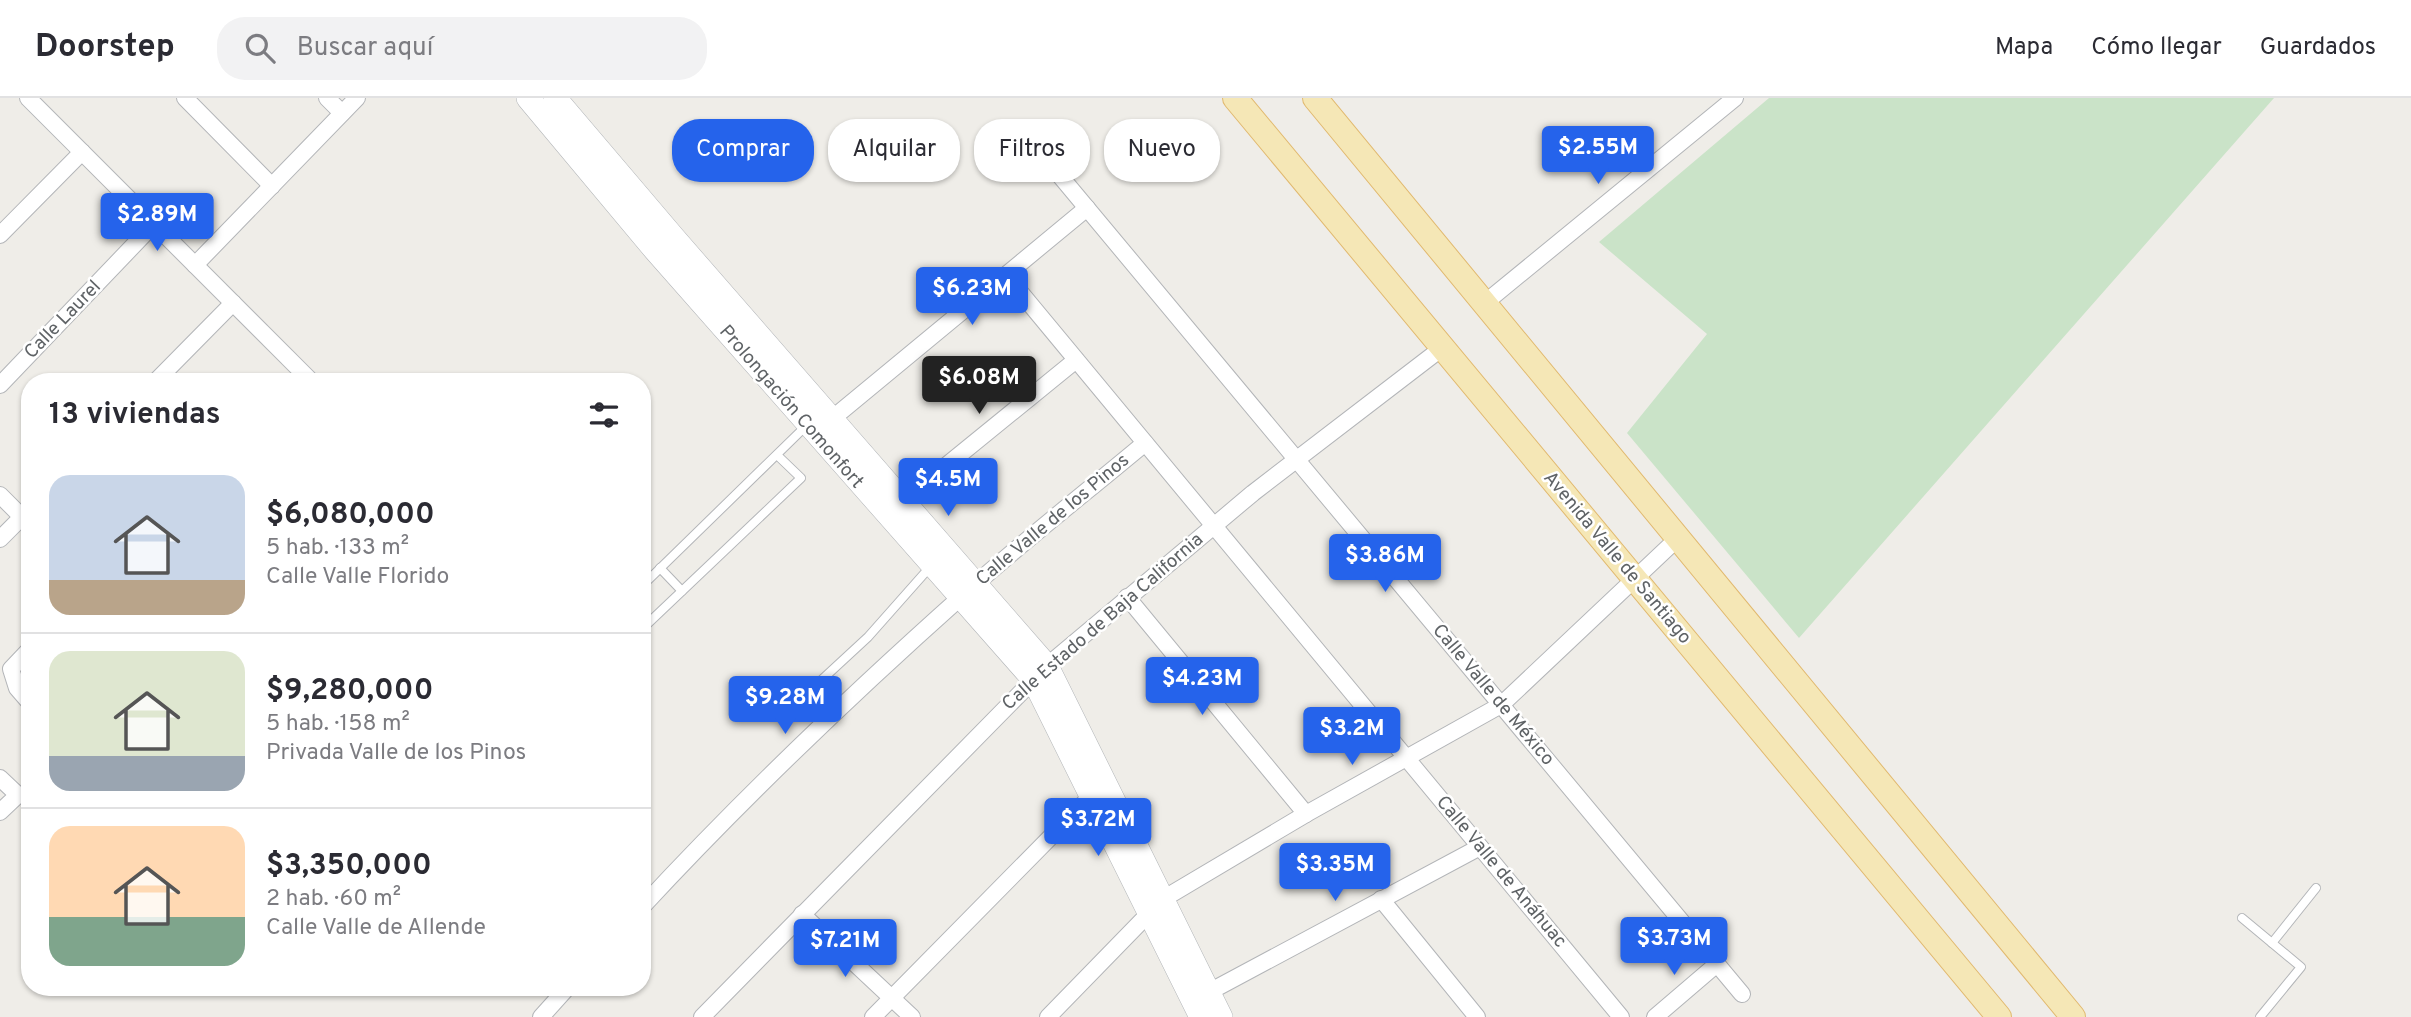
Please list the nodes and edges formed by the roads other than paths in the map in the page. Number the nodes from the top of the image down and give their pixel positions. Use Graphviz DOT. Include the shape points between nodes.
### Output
graph roads {
  1 [pos="28,98"];
  2 [pos="185,98"];
  3 [pos="327,98"];
  4 [pos="357,98"];
  5 [pos="528,98"];
  6 [pos="555,98"];
  7 [pos="1235,98"];
  8 [pos="1315,98"];
  9 [pos="1735,98"];
  10 [pos="342,113"];
  11 [pos="82,152"];
  12 [pos="1065,182"];
  13 [pos="272,186"];
  14 [pos="1087,208"];
  15 [pos="154,224"];
  16 [pos="0,235"];
  17 [pos="195,265"];
  18 [pos="1006,275"];
  19 [pos="1486,302"];
  20 [pos="233,303"];
  21 [pos="1442,348"];
  22 [pos="1076,360"];
  23 [pos="169,373"];
  24 [pos="303,373"];
  25 [pos="0,385"];
  26 [pos="833,418"];
  27 [pos="807,425"];
  28 [pos="1145,443"];
  29 [pos="777,455"];
  30 [pos="1296,459"];
  31 [pos="0,495"];
  32 [pos="904,500"];
  33 [pos="21,512"];
  34 [pos="21,522"];
  35 [pos="1213,525"];
  36 [pos="1678,538"];
  37 [pos="0,540"];
  38 [pos="932,565"];
  39 [pos="660,568"];
  40 [pos="651,577"];
  41 [pos="1634,579"];
  42 [pos="682,591"];
  43 [pos="968,591"];
  44 [pos="1127,597"];
  45 [pos="651,620"];
  46 [pos="21,658"];
  47 [pos="1040,673"];
  48 [pos="21,693"];
  49 [pos="802,698"];
  50 [pos="1501,705"];
  51 [pos="1406,758"];
  52 [pos="0,778"];
  53 [pos="1091,796"];
  54 [pos="0,812"];
  55 [pos="1306,814"];
  56 [pos="1480,847"];
  57 [pos="2316,888"];
  58 [pos="651,898"];
  59 [pos="1381,900"];
  60 [pos="1157,906"];
  61 [pos="802,914"];
  62 [pos="2242,918"];
  63 [pos="2272,943"];
  64 [pos="1717,964"];
  65 [pos="1209,992"];
  66 [pos="1742,994"];
  67 [pos="560,996"];
  68 [pos="891,998"];
  69 [pos="541,1017"];
  70 [pos="702,1017"];
  71 [pos="873,1017"];
  72 [pos="912,1017"];
  73 [pos="1048,1017"];
  74 [pos="1201,1017"];
  75 [pos="1221,1017"];
  76 [pos="1477,1017"];
  77 [pos="1621,1017"];
  78 [pos="1655,1017"];
  79 [pos="1999,1017"];
  80 [pos="2073,1017"];
  81 [pos="2260,1017"];
  1 -- 11 [label="street"];
  2 -- 13 [label="street"];
  3 -- 10 [label="street"];
  4 -- 10 [label="street"];
  5 -- 27 [label="street, Prolongación Comonfort"];
  6 -- 26 [label="street, Prolongación Comonfort"];
  7 -- 21 [label="main road, Avenida Valle de Santiago"];
  8 -- 19 [label="main road"];
  9 -- 19 [label="street"];
  10 -- 13 [label="street"];
  11 -- 15 [label="street"];
  11 -- 16 [label="street"];
  12 -- 14 [label="street, Calle Valle de México"];
  13 -- 17 [label="street"];
  14 -- 18 [label="street"];
  14 -- 30 [label="street, Calle Valle de México"];
  15 -- 17 [label="street"];
  15 -- 25 [label="street, Calle Laurel"];
  17 -- 20 [label="street"];
  18 -- 22 [label="street, Calle Valle de Anáhuac"];
  18 -- 26 [label="street"];
  19 -- 36 [label="main road"];
  20 -- 23 [label="street"];
  20 -- 24 [label="street"];
  21 -- 30 [label="street, Calle Estado de Baja California"];
  21 -- 41 [label="main road, Avenida Valle de Santiago"];
  22 -- 28 [label="street, Calle Valle de Anáhuac"];
  22 -- 32 [label="street"];
  26 -- 32 [label="street, Prolongación Comonfort"];
  27 -- 29 [label="lane"];
  27 -- 38 [label="street, Prolongación Comonfort"];
  28 -- 35 [label="street, Calle Valle de Anáhuac"];
  28 -- 43 [label="street, Calle Valle de los Pinos"];
  29 -- 39 [label="lane"];
  29 -- 42 [label="lane" via="801,478"];
  30 -- 35 [label="street, Calle Estado de Baja California"];
  30 -- 50 [label="street, Calle Valle de México"];
  31 -- 33 [label="street"];
  32 -- 43 [label="street, Prolongación Comonfort"];
  34 -- 37 [label="street"];
  35 -- 44 [label="street, Calle Estado de Baja California"];
  35 -- 51 [label="street, Calle Valle de Anáhuac"];
  36 -- 41 [label="street"];
  36 -- 80 [label="main road"];
  38 -- 43 [label="street, Prolongación Comonfort"];
  38 -- 49 [label="lane" via="868,636"];
  39 -- 40 [label="lane"];
  39 -- 42 [label="lane"];
  41 -- 50 [label="street"];
  41 -- 79 [label="main road, Avenida Valle de Santiago"];
  42 -- 45 [label="lane"];
  43 -- 47 [label="street, Prolongación Comonfort"];
  43 -- 58 [label="street, Calle Valle de los Pinos" via="814,734"];
  44 -- 47 [label="street, Calle Estado de Baja California"];
  44 -- 55 [label="street"];
  46 -- 48 [label="street" via="11,669"];
  47 -- 53 [label="street, Prolongación Comonfort"];
  47 -- 60 [label="street, Prolongación Comonfort"];
  47 -- 61 [label="street, Calle Estado de Baja California"];
  50 -- 51 [label="street"];
  50 -- 64 [label="street, Calle Valle de México"];
  51 -- 55 [label="street"];
  51 -- 56 [label="street, Calle Valle de Anáhuac"];
  52 -- 54 [label="street" via="18,795"];
  53 -- 60 [label="street, Prolongación Comonfort"];
  53 -- 68 [label="street"];
  55 -- 60 [label="street"];
  56 -- 59 [label="street"];
  56 -- 77 [label="street, Calle Valle de Anáhuac"];
  57 -- 63 [label="lane"];
  59 -- 65 [label="street"];
  59 -- 76 [label="street"];
  60 -- 65 [label="street, Prolongación Comonfort"];
  60 -- 73 [label="street"];
  60 -- 74 [label="street, Prolongación Comonfort"];
  61 -- 68 [label="street"];
  61 -- 70 [label="street, Calle Estado de Baja California"];
  62 -- 63 [label="lane"];
  63 -- 81 [label="lane" via="2301,967"];
  64 -- 66 [label="street, Calle Valle de México"];
  64 -- 78 [label="street"];
  65 -- 75 [label="street, Prolongación Comonfort"];
  67 -- 69 [label="street"];
  68 -- 71 [label="street"];
  68 -- 72 [label="street"];
}
